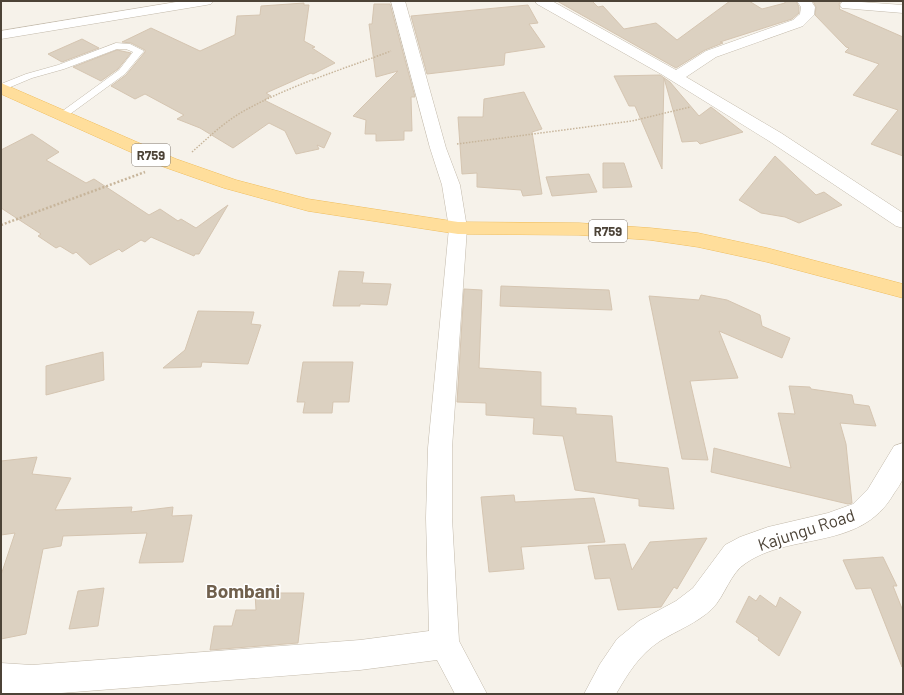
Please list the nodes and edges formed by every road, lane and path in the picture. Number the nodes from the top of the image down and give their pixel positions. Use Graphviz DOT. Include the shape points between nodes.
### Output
graph roads {
  1 [pos="206,1"];
  2 [pos="398,1"];
  3 [pos="542,1"];
  4 [pos="804,1"];
  5 [pos="847,5"];
  6 [pos="903,9"];
  7 [pos="1,35"];
  8 [pos="411,43"];
  9 [pos="676,77"];
  10 [pos="1,88"];
  11 [pos="713,99"];
  12 [pos="62,115"];
  13 [pos="438,148"];
  14 [pos="173,164"];
  15 [pos="903,222"];
  16 [pos="1,226"];
  17 [pos="458,228"];
  18 [pos="903,291"];
  19 [pos="903,454"];
  20 [pos="445,644"];
  21 [pos="1,678"];
  22 [pos="472,694"];
  23 [pos="599,694"];
  1 -- 7 [label="street"];
  2 -- 8 [label="street"];
  3 -- 9 [label="street"];
  4 -- 9 [label="street" via="808,7 807,15 798,23 711,54"];
  5 -- 6 [label="street"];
  8 -- 13 [label="street"];
  8 -- 14 [label="path" via="309,82 241,114"];
  9 -- 11 [label="street"];
  10 -- 12 [label="main road, R759"];
  10 -- 12 [label="lane" via="116,46 127,46 139,51 122,72"];
  11 -- 13 [label="path" via="675,112 598,127 479,139"];
  11 -- 15 [label="street"];
  12 -- 14 [label="main road, R759"];
  13 -- 17 [label="street" via="451,185"];
  14 -- 16 [label="path"];
  14 -- 17 [label="main road, R759" via="230,184 308,205"];
  17 -- 18 [label="main road, R759" via="579,230 698,240 767,255"];
  17 -- 20 [label="street" via="440,448 439,518"];
  19 -- 23 [label="street, Kajungu Road" via="872,504 856,516 761,542 735,555 704,598 684,614 661,624 632,644"];
  20 -- 21 [label="street" via="360,654 32,680"];
  20 -- 22 [label="street"];
}
